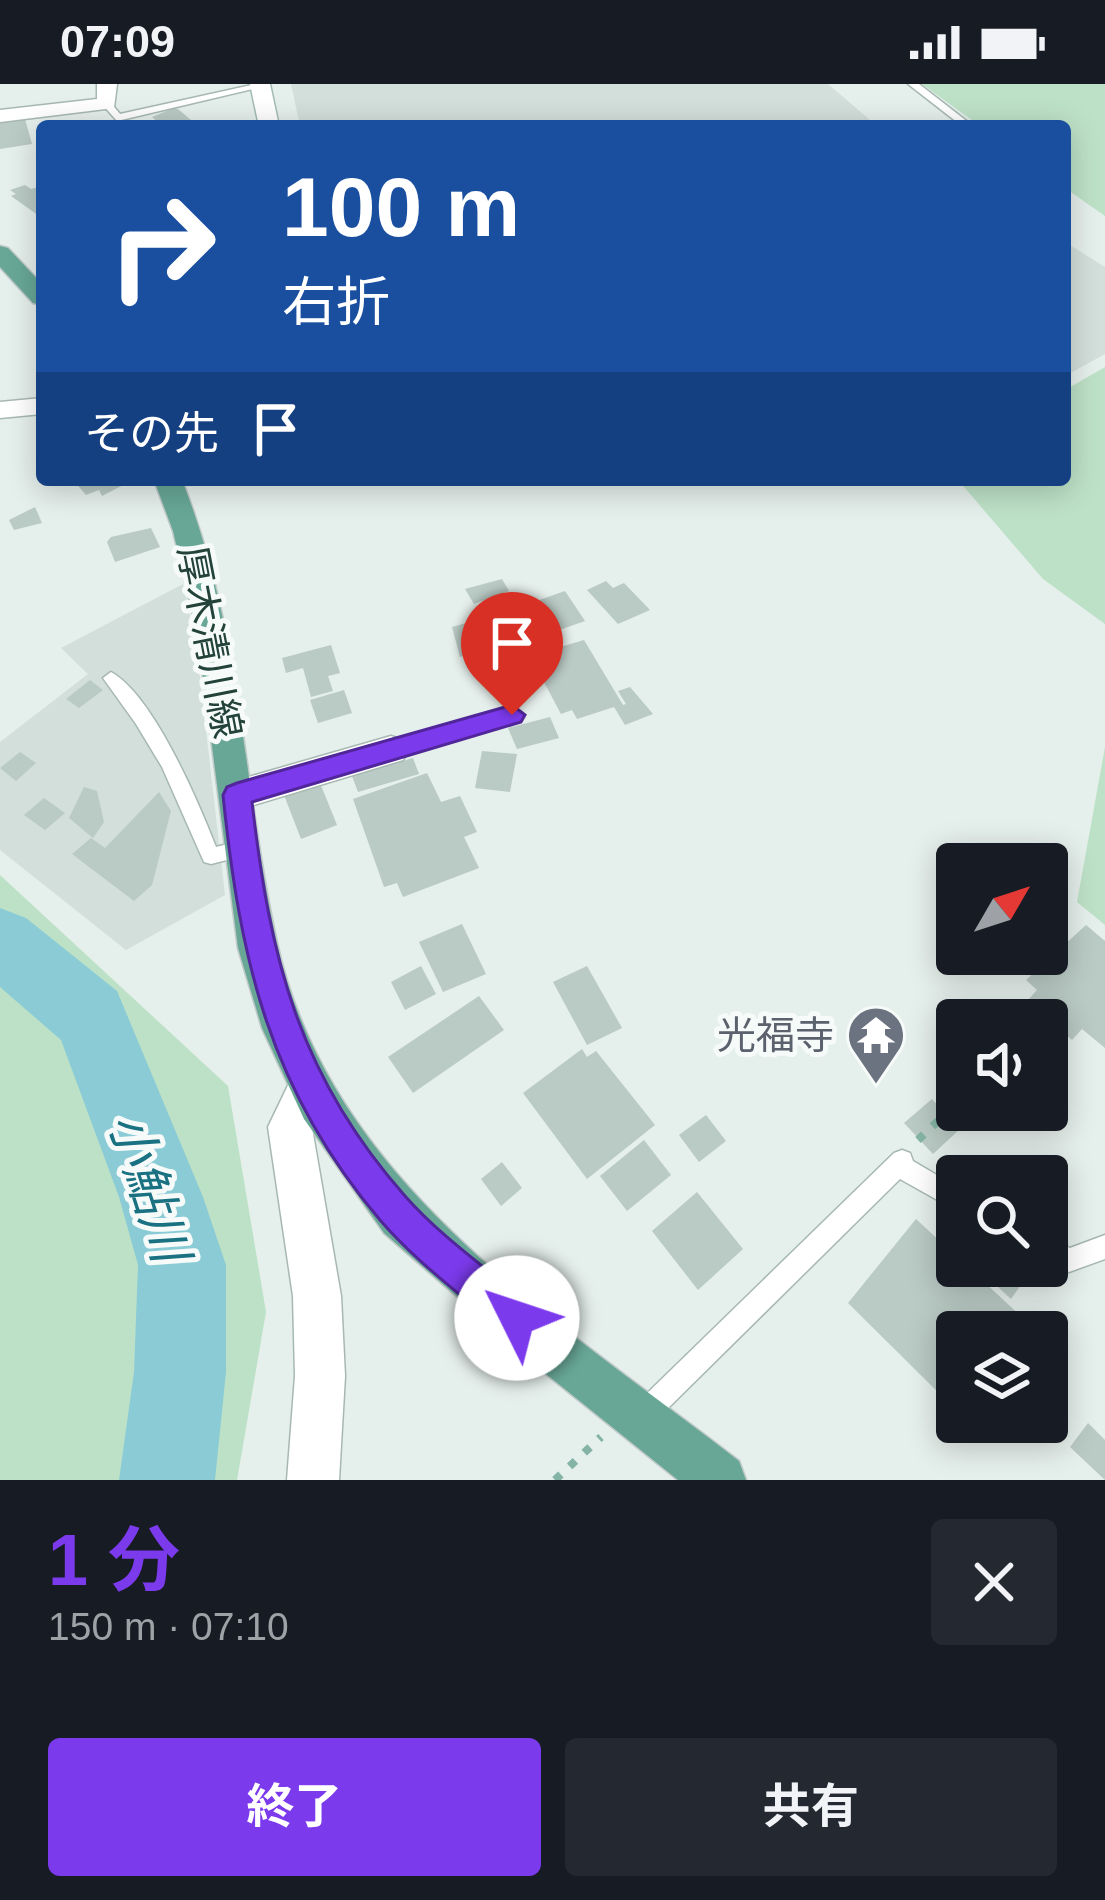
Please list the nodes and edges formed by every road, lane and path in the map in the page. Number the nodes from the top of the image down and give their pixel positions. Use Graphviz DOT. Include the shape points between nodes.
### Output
graph roads {
  1 [pos="913,84"];
  2 [pos="260,85"];
  3 [pos="107,94"];
  4 [pos="0,116"];
  5 [pos="268,120"];
  6 [pos="960,120"];
  7 [pos="0,253"];
  8 [pos="36,292"];
  9 [pos="36,407"];
  10 [pos="0,410"];
  11 [pos="170,486"];
  12 [pos="111,678"];
  13 [pos="512,715"];
  14 [pos="391,750"];
  15 [pos="237,795"];
  16 [pos="243,848"];
  17 [pos="309,1088"];
  18 [pos="936,1122"];
  19 [pos="900,1163"];
  20 [pos="936,1186"];
  21 [pos="1105,1247"];
  22 [pos="1068,1259"];
  23 [pos="636,1413"];
  24 [pos="313,1480"];
  25 [pos="555,1480"];
  26 [pos="720,1480"];
  1 -- 6 [label="lane"];
  2 -- 3 [label="lane" via="117,118"];
  2 -- 5 [label="street"];
  3 -- 4 [label="street"];
  7 -- 8 [label="main road"];
  9 -- 10 [label="street"];
  11 -- 15 [label="main road, 厚木清川線" via="207,591"];
  12 -- 16 [label="lane" via="179,779 211,856"];
  13 -- 14 [label="lane"];
  14 -- 15 [label="street"];
  15 -- 16 [label="main road, 厚木清川線"];
  16 -- 17 [label="main road, 厚木清川線" via="277,1015"];
  17 -- 23 [label="main road, 厚木清川線" via="395,1212"];
  17 -- 24 [label="street" via="290,1127 317,1296"];
  18 -- 19 [label="path"];
  19 -- 20 [label="lane"];
  19 -- 23 [label="lane"];
  21 -- 22 [label="lane"];
  23 -- 25 [label="path"];
  23 -- 26 [label="main road, 厚木清川線"];
}
